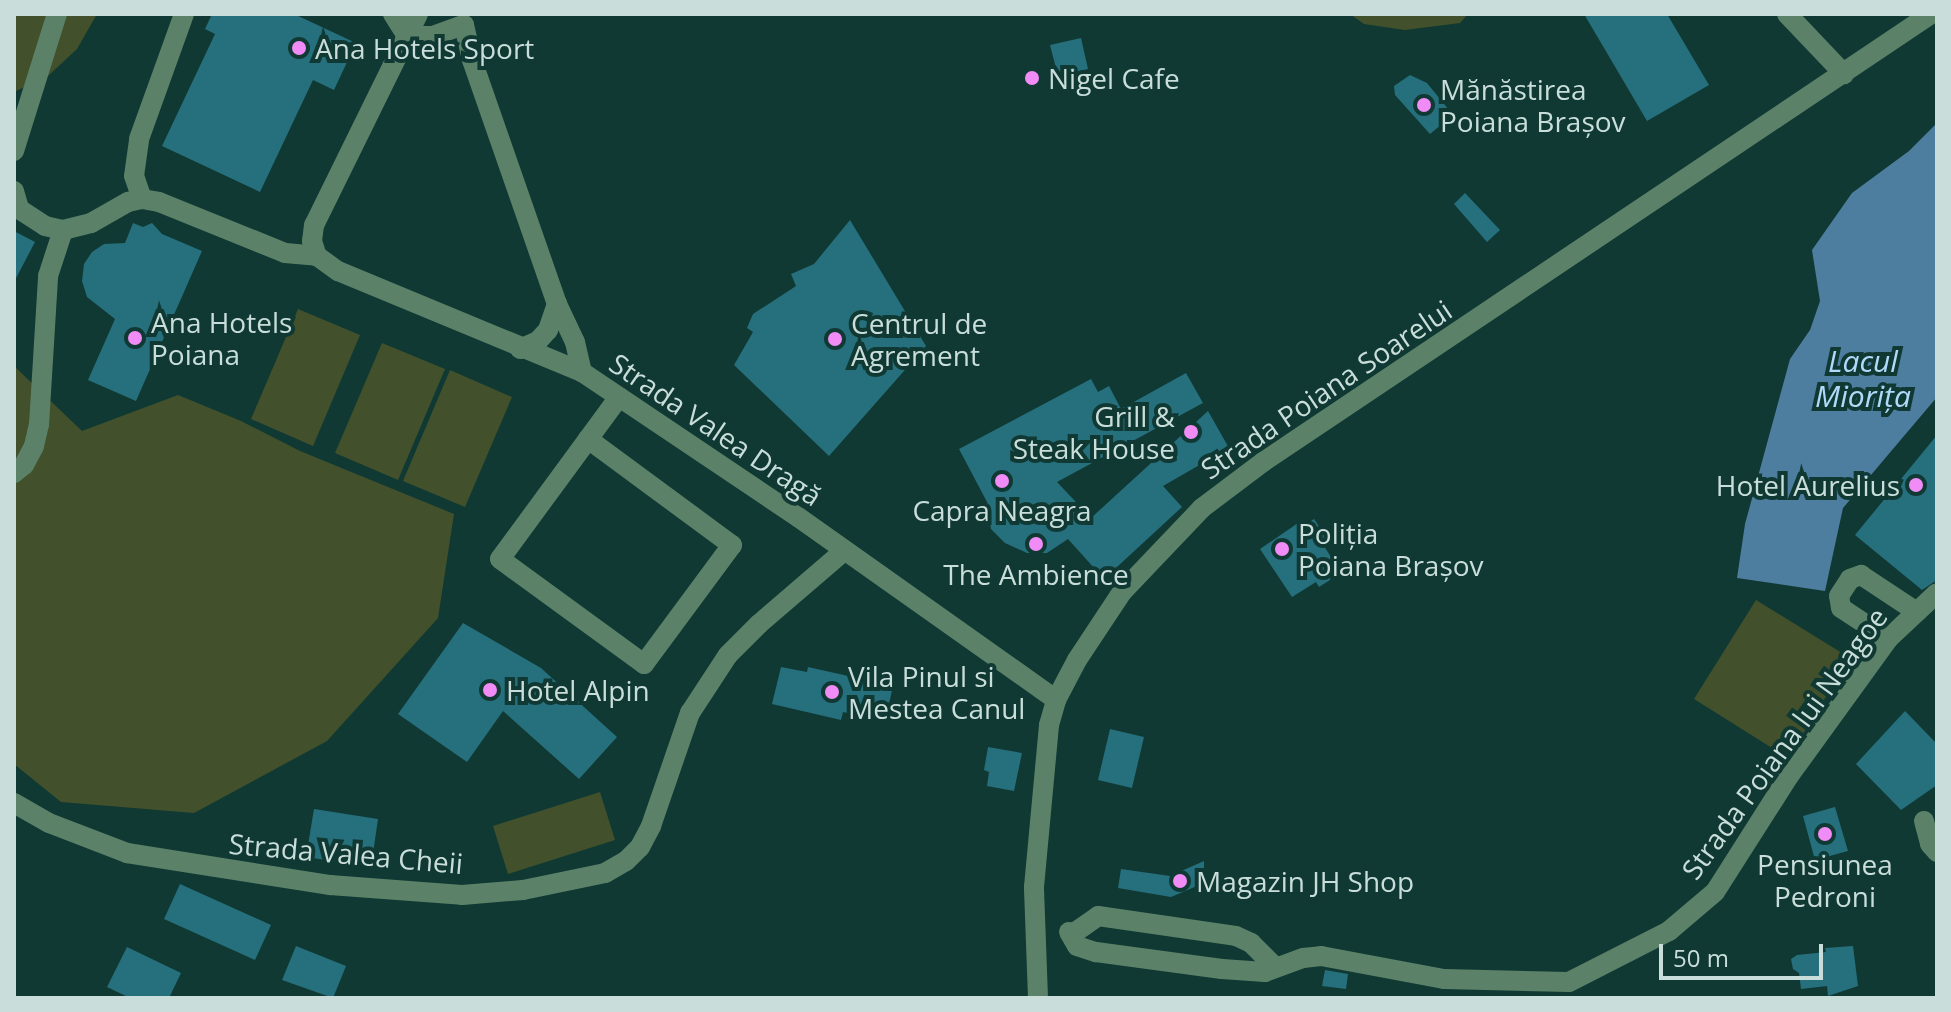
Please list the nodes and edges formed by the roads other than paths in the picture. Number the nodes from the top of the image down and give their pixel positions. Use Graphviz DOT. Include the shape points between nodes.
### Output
graph roads {
  1 [pos="57,14"];
  2 [pos="184,14"];
  3 [pos="393,14"];
  4 [pos="418,14"];
  5 [pos="1787,14"];
  6 [pos="1931,14"];
  7 [pos="467,19"];
  8 [pos="407,36"];
  9 [pos="1844,74"];
  10 [pos="14,151"];
  11 [pos="14,191"];
  12 [pos="142,199"];
  13 [pos="63,230"];
  14 [pos="317,256"];
  15 [pos="557,304"];
  16 [pos="520,349"];
  17 [pos="582,372"];
  18 [pos="619,397"];
  19 [pos="588,439"];
  20 [pos="14,473"];
  21 [pos="845,550"];
  22 [pos="1937,593"];
  23 [pos="1917,612"];
  24 [pos="1888,639"];
  25 [pos="1056,700"];
  26 [pos="14,803"];
  27 [pos="1924,821"];
  28 [pos="1937,852"];
  29 [pos="1034,927"];
  30 [pos="1072,932"];
  31 [pos="1270,963"];
  32 [pos="1035,972"];
  33 [pos="1031,998"];
  34 [pos="1038,998"];
  1 -- 10 [label="street"];
  2 -- 12 [label="street" via="139,139 134,176"];
  3 -- 8 [label="street"];
  4 -- 8 [label="street"];
  5 -- 9 [label="street"];
  6 -- 9 [label="street, Strada Poiana Soarelui"];
  7 -- 8 [label="street" via="433,36"];
  7 -- 15 [label="street" via="472,60"];
  8 -- 14 [label="street" via="314,225"];
  9 -- 25 [label="street, Strada Poiana Soarelui" via="1202,508 1122,592"];
  11 -- 13 [label="street" via="19,209 45,226"];
  12 -- 13 [label="street"];
  12 -- 14 [label="street, Strada Valea Dragă" via="285,253"];
  13 -- 20 [label="street" via="48,276 39,425 34,446"];
  14 -- 16 [label="street, Strada Valea Dragă" via="338,271"];
  15 -- 16 [label="street" via="548,330"];
  15 -- 17 [label="street"];
  16 -- 17 [label="street, Strada Valea Dragă"];
  17 -- 18 [label="street, Strada Valea Dragă"];
  18 -- 19 [label="street"];
  18 -- 21 [label="street, Strada Valea Dragă"];
  19 -- 19 [label="street" via="500,559 644,664 732,545"];
  21 -- 25 [label="street, Strada Valea Dragă"];
  21 -- 26 [label="street, Strada Valea Cheii" via="728,655 690,713 640,847 605,873 523,890 462,895 330,885 127,853 49,823"];
  22 -- 23 [label="street, Strada Poiana lui Neagoe"];
  23 -- 24 [label="street, Strada Poiana lui Neagoe"];
  23 -- 24 [label="street" via="1861,575 1850,579 1839,596 1841,608"];
  24 -- 31 [label="street, Strada Poiana lui Neagoe" via="1789,776 1715,892 1669,931 1569,982 1444,979 1321,956"];
  25 -- 29 [label="street, Strada Poiana Soarelui" via="1039,799"];
  27 -- 28 [label="street"];
  29 -- 30 [label="street, Strada Poiana lui Neagoe"];
  29 -- 32 [label="street, Strada Poiana Soarelui"];
  30 -- 31 [label="street" via="1098,916 1236,936"];
  30 -- 31 [label="street, Strada Poiana lui Neagoe" via="1077,946 1096,952 1265,972"];
  32 -- 33 [label="street"];
  32 -- 34 [label="street, Strada Poiana Soarelui"];
}
